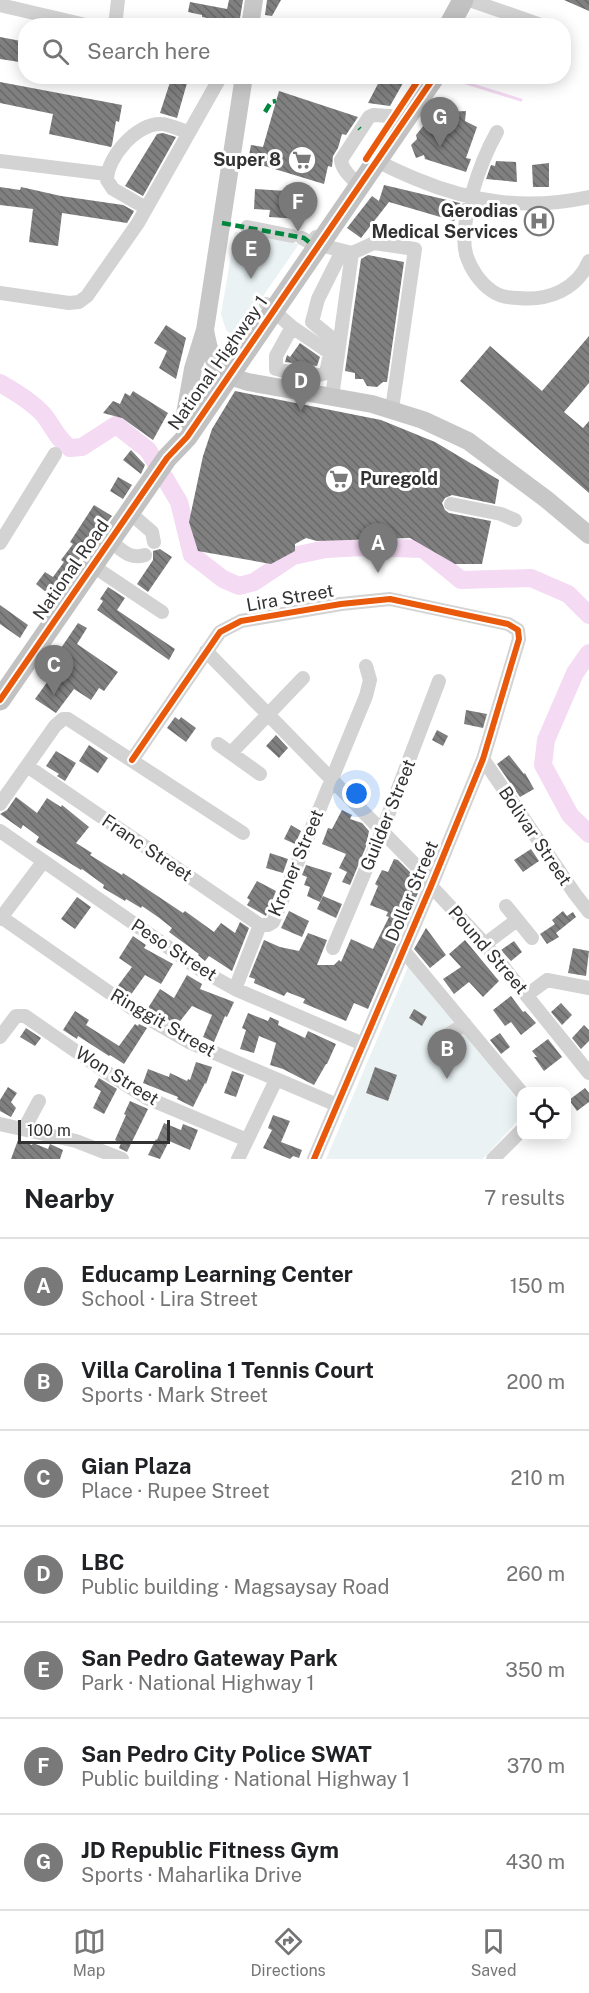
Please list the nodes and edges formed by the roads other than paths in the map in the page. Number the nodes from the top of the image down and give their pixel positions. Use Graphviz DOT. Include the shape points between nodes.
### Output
graph roads {
  1 [pos="118,0"];
  2 [pos="254,0"];
  3 [pos="471,0"];
  4 [pos="0,5"];
  5 [pos="56,18"];
  6 [pos="116,18"];
  7 [pos="251,18"];
  8 [pos="456,18"];
  9 [pos="465,18"];
  10 [pos="522,18"];
  11 [pos="216,84"];
  12 [pos="244,84"];
  13 [pos="417,84"];
  14 [pos="429,84"];
  15 [pos="398,122"];
  16 [pos="189,132"];
  17 [pos="497,132"];
  18 [pos="373,158"];
  19 [pos="0,161"];
  20 [pos="107,174"];
  21 [pos="356,182"];
  22 [pos="472,198"];
  23 [pos="589,200"];
  24 [pos="146,208"];
  25 [pos="235,225"];
  26 [pos="307,238"];
  27 [pos="347,252"];
  28 [pos="589,261"];
  29 [pos="0,293"];
  30 [pos="270,307"];
  31 [pos="292,327"];
  32 [pos="205,330"];
  33 [pos="339,344"];
  34 [pos="226,373"];
  35 [pos="310,374"];
  36 [pos="306,393"];
  37 [pos="333,397"];
  38 [pos="392,409"];
  39 [pos="183,425"];
  40 [pos="55,454"];
  41 [pos="167,458"];
  42 [pos="451,504"];
  43 [pos="130,513"];
  44 [pos="515,520"];
  45 [pos="589,535"];
  46 [pos="110,541"];
  47 [pos="0,543"];
  48 [pos="154,543"];
  49 [pos="145,555"];
  50 [pos="93,566"];
  51 [pos="162,612"];
  52 [pos="518,630"];
  53 [pos="206,651"];
  54 [pos="366,666"];
  55 [pos="303,678"];
  56 [pos="439,681"];
  57 [pos="2,692"];
  58 [pos="267,715"];
  59 [pos="218,744"];
  60 [pos="231,753"];
  61 [pos="483,759"];
  62 [pos="132,760"];
  63 [pos="27,766"];
  64 [pos="260,774"];
  65 [pos="332,781"];
  66 [pos="0,804"];
  67 [pos="0,831"];
  68 [pos="382,831"];
  69 [pos="243,833"];
  70 [pos="43,862"];
  71 [pos="431,886"];
  72 [pos="506,906"];
  73 [pos="589,912"];
  74 [pos="1,918"];
  75 [pos="516,920"];
  76 [pos="264,925"];
  77 [pos="532,938"];
  78 [pos="485,944"];
  79 [pos="333,948"];
  80 [pos="403,950"];
  81 [pos="589,988"];
  82 [pos="235,989"];
  83 [pos="527,995"];
  84 [pos="6,1016"];
  85 [pos="465,1024"];
  86 [pos="0,1037"];
  87 [pos="438,1041"];
  88 [pos="363,1044"];
  89 [pos="589,1073"];
  90 [pos="276,1080"];
  91 [pos="517,1087"];
  92 [pos="39,1101"];
  93 [pos="337,1105"];
  94 [pos="0,1124"];
  95 [pos="24,1129"];
  96 [pos="517,1135"];
  97 [pos="247,1140"];
  98 [pos="122,1159"];
  99 [pos="238,1159"];
  100 [pos="314,1159"];
  101 [pos="493,1159"];
  1 -- 6 [label="street"];
  2 -- 7 [label="main road"];
  3 -- 8 [label="highway"];
  3 -- 9 [label="highway"];
  3 -- 10 [label="street"];
  4 -- 5 [label="street"];
  11 -- 16 [label="street"];
  12 -- 25 [label="main road"];
  13 -- 15 [label="highway, National Highway 1"];
  14 -- 15 [label="highway, National Highway 1"];
  15 -- 18 [label="highway, National Highway 1"];
  15 -- 21 [label="street" via="390,116 373,115 366,120 341,160"];
  16 -- 20 [label="street" via="161,123 142,129 128,139"];
  16 -- 24 [label="street"];
  17 -- 22 [label="street" via="483,159"];
  18 -- 21 [label="highway, National Highway 1"];
  18 -- 22 [label="street" via="442,190"];
  19 -- 20 [label="street"];
  20 -- 24 [label="street" via="113,189"];
  21 -- 26 [label="highway, National Highway 1"];
  22 -- 23 [label="street" via="527,205"];
  22 -- 28 [label="street" via="464,235 466,255 474,272 492,292 526,299 555,295 580,277"];
  24 -- 29 [label="street" via="87,296 79,302"];
  25 -- 26 [label="street"];
  25 -- 32 [label="main road"];
  26 -- 27 [label="street"];
  26 -- 30 [label="highway, National Highway 1"];
  27 -- 33 [label="street"];
  27 -- 33 [label="street" via="318,299 312,322"];
  27 -- 38 [label="street" via="374,243 415,249"];
  30 -- 31 [label="street"];
  30 -- 34 [label="highway, National Highway 1"];
  31 -- 35 [label="street" via="276,356 276,369"];
  31 -- 35 [label="street" via="330,353 326,373"];
  32 -- 34 [label="main road" via="208,349"];
  32 -- 39 [label="main road" via="192,369"];
  33 -- 37 [label="street"];
  34 -- 36 [label="main road" via="248,382"];
  34 -- 39 [label="highway, National Highway 1"];
  34 -- 41 [label="highway, National Highway 1" via="187,438"];
  35 -- 36 [label="street"];
  36 -- 37 [label="main road"];
  37 -- 38 [label="main road"];
  38 -- 45 [label="main road" via="468,441"];
  39 -- 41 [label="highway, National Highway 1"];
  40 -- 47 [label="street"];
  41 -- 43 [label="highway, National Road"];
  42 -- 44 [label="street"];
  43 -- 46 [label="highway, National Road"];
  43 -- 48 [label="street" via="152,532"];
  46 -- 49 [label="street" via="128,555"];
  46 -- 50 [label="highway, National Road"];
  50 -- 51 [label="street"];
  50 -- 57 [label="highway, National Road"];
  52 -- 53 [label="street, Lira Street" via="508,624 390,599 241,621 220,633"];
  52 -- 61 [label="street, Dollar Street" via="519,639"];
  53 -- 58 [label="street, Pound Street"];
  53 -- 62 [label="street, Lira Street"];
  54 -- 65 [label="street, Kroner Street" via="370,680 366,696"];
  55 -- 58 [label="street"];
  56 -- 68 [label="street, Guilder Street"];
  58 -- 60 [label="street"];
  58 -- 65 [label="street, Pound Street"];
  59 -- 60 [label="street"];
  60 -- 64 [label="street"];
  61 -- 71 [label="street, Dollar Street"];
  61 -- 73 [label="street, Bolivar Street"];
  62 -- 63 [label="street" via="63,719"];
  62 -- 69 [label="street"];
  63 -- 66 [label="street"];
  63 -- 76 [label="street, Franc Street"];
  65 -- 68 [label="street, Pound Street"];
  65 -- 76 [label="street, Kroner Street" via="273,922"];
  67 -- 70 [label="street, Peso Street"];
  68 -- 71 [label="street, Pound Street"];
  68 -- 79 [label="street, Guilder Street"];
  70 -- 74 [label="street"];
  70 -- 82 [label="street, Peso Street"];
  71 -- 78 [label="street, Pound Street"];
  71 -- 80 [label="street, Dollar Street"];
  72 -- 75 [label="street"];
  74 -- 90 [label="street, Ringgit Street" via="140,1014 189,1042"];
  75 -- 77 [label="street"];
  75 -- 78 [label="street"];
  76 -- 82 [label="street, Kroner Street"];
  78 -- 83 [label="street, Pound Street"];
  80 -- 85 [label="street"];
  80 -- 88 [label="street, Dollar Street"];
  81 -- 83 [label="street" via="548,980"];
  82 -- 88 [label="street, Peso Street"];
  83 -- 89 [label="street, Pound Street"];
  84 -- 86 [label="street, Won Street"];
  84 -- 97 [label="street, Won Street" via="26,1016 147,1098"];
  85 -- 87 [label="street"];
  85 -- 91 [label="street"];
  88 -- 93 [label="street, Dollar Street"];
  90 -- 93 [label="street, Ringgit Street"];
  90 -- 97 [label="street"];
  92 -- 95 [label="street"];
  93 -- 100 [label="street, Dollar Street"];
  94 -- 95 [label="street"];
  95 -- 98 [label="street" via="76,1141"];
  96 -- 101 [label="street"];
  97 -- 99 [label="street"];
}
